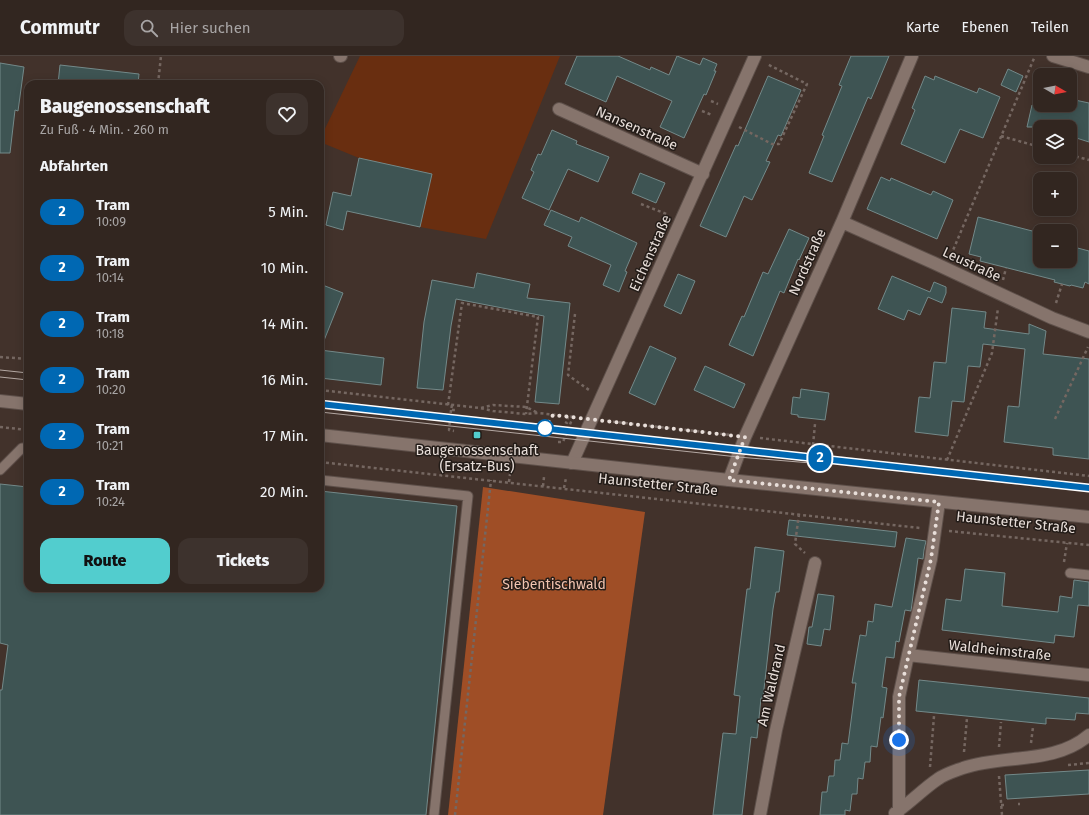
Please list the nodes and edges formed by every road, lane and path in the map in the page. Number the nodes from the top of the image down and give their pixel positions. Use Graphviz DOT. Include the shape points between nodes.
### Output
graph roads {
  1 [pos="161,56"];
  2 [pos="754,56"];
  3 [pos="912,56"];
  4 [pos="1035,56"];
  5 [pos="1053,56"];
  6 [pos="1089,68"];
  7 [pos="158,80"];
  8 [pos="559,109"];
  9 [pos="726,121"];
  10 [pos="1001,136"];
  11 [pos="1033,145"];
  12 [pos="1077,157"];
  13 [pos="1089,160"];
  14 [pos="703,174"];
  15 [pos="641,204"];
  16 [pos="682,220"];
  17 [pos="842,222"];
  18 [pos="945,268"];
  19 [pos="1062,284"];
  20 [pos="1000,294"];
  21 [pos="575,314"];
  22 [pos="1052,318"];
  23 [pos="1089,332"];
  24 [pos="1089,344"];
  25 [pos="0,357"];
  26 [pos="24,359"];
  27 [pos="324,390"];
  28 [pos="601,398"];
  29 [pos="0,401"];
  30 [pos="24,404"];
  31 [pos="448,404"];
  32 [pos="452,405"];
  33 [pos="526,407"];
  34 [pos="480,408"];
  35 [pos="538,413"];
  36 [pos="526,414"];
  37 [pos="568,416"];
  38 [pos="573,417"];
  39 [pos="591,419"];
  40 [pos="1055,419"];
  41 [pos="565,422"];
  42 [pos="815,424"];
  43 [pos="0,427"];
  44 [pos="24,430"];
  45 [pos="454,431"];
  46 [pos="324,435"];
  47 [pos="745,437"];
  48 [pos="558,442"];
  49 [pos="813,445"];
  50 [pos="24,448"];
  51 [pos="946,460"];
  52 [pos="324,462"];
  53 [pos="572,462"];
  54 [pos="0,470"];
  55 [pos="510,474"];
  56 [pos="1089,476"];
  57 [pos="544,477"];
  58 [pos="324,480"];
  59 [pos="490,480"];
  60 [pos="729,480"];
  61 [pos="509,482"];
  62 [pos="543,486"];
  63 [pos="939,502"];
  64 [pos="799,514"];
  65 [pos="1089,517"];
  66 [pos="935,529"];
  67 [pos="1089,545"];
  68 [pos="815,563"];
  69 [pos="1070,573"];
  70 [pos="1089,575"];
  71 [pos="908,655"];
  72 [pos="1089,675"];
  73 [pos="934,716"];
  74 [pos="967,718"];
  75 [pos="1001,722"];
  76 [pos="1089,735"];
  77 [pos="998,760"];
  78 [pos="962,768"];
  79 [pos="939,778"];
  80 [pos="1001,805"];
  81 [pos="1007,805"];
  82 [pos="896,813"];
  83 [pos="434,815"];
  84 [pos="455,815"];
  85 [pos="760,815"];
  86 [pos="1002,815"];
  1 -- 7 [label="path"];
  2 -- 9 [label="street, Eichenstraße"];
  2 -- 9 [label="path" via="807,84 779,144 772,144"];
  3 -- 17 [label="street, Nordstraße"];
  4 -- 10 [label="path"];
  5 -- 6 [label="street"];
  8 -- 14 [label="street, Nansenstraße"];
  9 -- 14 [label="street, Eichenstraße"];
  10 -- 11 [label="path"];
  10 -- 18 [label="path"];
  12 -- 13 [label="path"];
  14 -- 16 [label="street, Eichenstraße"];
  15 -- 16 [label="path"];
  16 -- 28 [label="street, Eichenstraße"];
  17 -- 18 [label="street, Leustraße"];
  17 -- 47 [label="street, Nordstraße"];
  18 -- 20 [label="street, Leustraße"];
  19 -- 22 [label="path"];
  20 -- 22 [label="street, Leustraße"];
  20 -- 51 [label="path" via="992,352"];
  21 -- 28 [label="path" via="568,375"];
  22 -- 23 [label="street, Leustraße"];
  24 -- 40 [label="path"];
  25 -- 26 [label="path"];
  27 -- 31 [label="path"];
  28 -- 39 [label="street, Eichenstraße"];
  29 -- 30 [label="street"];
  31 -- 32 [label="path"];
  31 -- 33 [label="path" via="462,303 538,317"];
  32 -- 34 [label="path"];
  32 -- 45 [label="path" via="448,430"];
  33 -- 34 [label="path" via="493,405"];
  33 -- 35 [label="path"];
  33 -- 36 [label="path"];
  34 -- 36 [label="path"];
  35 -- 36 [label="path"];
  35 -- 37 [label="path"];
  37 -- 38 [label="path"];
  37 -- 41 [label="path" via="567,423"];
  38 -- 39 [label="path"];
  38 -- 48 [label="path" via="563,442"];
  39 -- 47 [label="path"];
  39 -- 53 [label="street, Eichenstraße"];
  42 -- 49 [label="path"];
  43 -- 44 [label="path"];
  46 -- 53 [label="street, Haunstetter Straße"];
  47 -- 49 [label="path"];
  47 -- 60 [label="street, Nordstraße"];
  49 -- 51 [label="path"];
  50 -- 54 [label="lane"];
  51 -- 56 [label="path"];
  52 -- 59 [label="path, Haunstetter Straße"];
  53 -- 60 [label="street, Haunstetter Straße"];
  55 -- 61 [label="path"];
  57 -- 62 [label="path"];
  58 -- 83 [label="lane" via="468,496"];
  59 -- 61 [label="path, Haunstetter Straße"];
  59 -- 84 [label="path"];
  60 -- 63 [label="street, Haunstetter Straße"];
  61 -- 62 [label="path, Haunstetter Straße"];
  62 -- 64 [label="path, Haunstetter Straße"];
  63 -- 65 [label="street, Haunstetter Straße"];
  63 -- 66 [label="street"];
  64 -- 66 [label="path, Haunstetter Straße"];
  64 -- 68 [label="path" via="795,544"];
  66 -- 67 [label="path, Haunstetter Straße"];
  66 -- 71 [label="street" via="931,559"];
  68 -- 85 [label="street, Am Waldrand" via="776,730"];
  69 -- 70 [label="lane"];
  71 -- 72 [label="street, Waldheimstraße"];
  71 -- 82 [label="street" via="899,697"];
  73 -- 79 [label="path" via="929,769"];
  74 -- 78 [label="path"];
  75 -- 77 [label="path"];
  76 -- 77 [label="street" via="1080,743 1033,758"];
  77 -- 78 [label="street"];
  77 -- 80 [label="path"];
  78 -- 79 [label="street"];
  79 -- 82 [label="street"];
  80 -- 81 [label="path"];
  80 -- 86 [label="path"];
}
